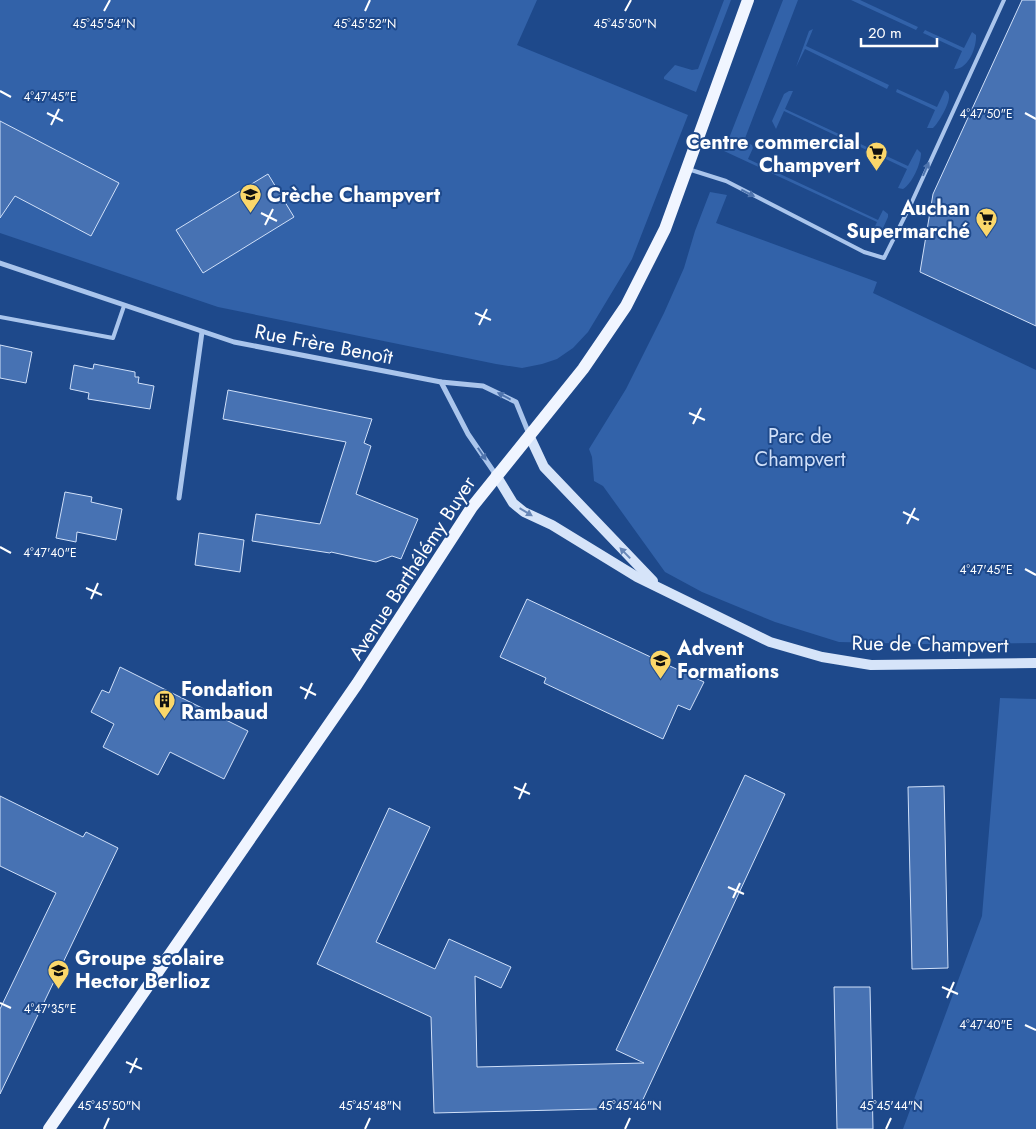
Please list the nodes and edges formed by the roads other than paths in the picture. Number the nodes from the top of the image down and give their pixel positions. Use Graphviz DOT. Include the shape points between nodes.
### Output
graph roads {
  1 [pos="748,0"];
  2 [pos="1004,0"];
  3 [pos="686,169"];
  4 [pos="0,263"];
  5 [pos="124,306"];
  6 [pos="0,317"];
  7 [pos="202,332"];
  8 [pos="441,382"];
  9 [pos="529,435"];
  10 [pos="496,475"];
  11 [pos="179,498"];
  12 [pos="658,588"];
  13 [pos="1036,663"];
  14 [pos="49,1129"];
  1 -- 3 [label="main road, Avenue Barthélémy Buyer"];
  3 -- 2 [label="lane, one-way" via="726,181 864,252 884,258"];
  3 -- 9 [label="main road, Avenue Barthélémy Buyer" via="665,229 626,306 583,370"];
  4 -- 5 [label="street, Rue Frère Benoît"];
  5 -- 6 [label="lane" via="113,338"];
  5 -- 7 [label="street, Rue Frère Benoît"];
  7 -- 8 [label="street, Rue Frère Benoît" via="234,342"];
  7 -- 11 [label="street"];
  9 -- 8 [label="street, Rue Frère Benoît, one-way" via="516,402 510,398 483,386"];
  8 -- 10 [label="street, one-way" via="468,434"];
  9 -- 10 [label="main road, Avenue Barthélémy Buyer"];
  12 -- 9 [label="street, Rue de Champvert, one-way" via="544,467"];
  10 -- 12 [label="street, Rue de Champvert, one-way" via="514,503 524,512 552,525"];
  10 -- 14 [label="main road, Avenue Barthélémy Buyer" via="357,684"];
  12 -- 13 [label="street, Rue de Champvert" via="770,642 822,657 871,665"];
}
